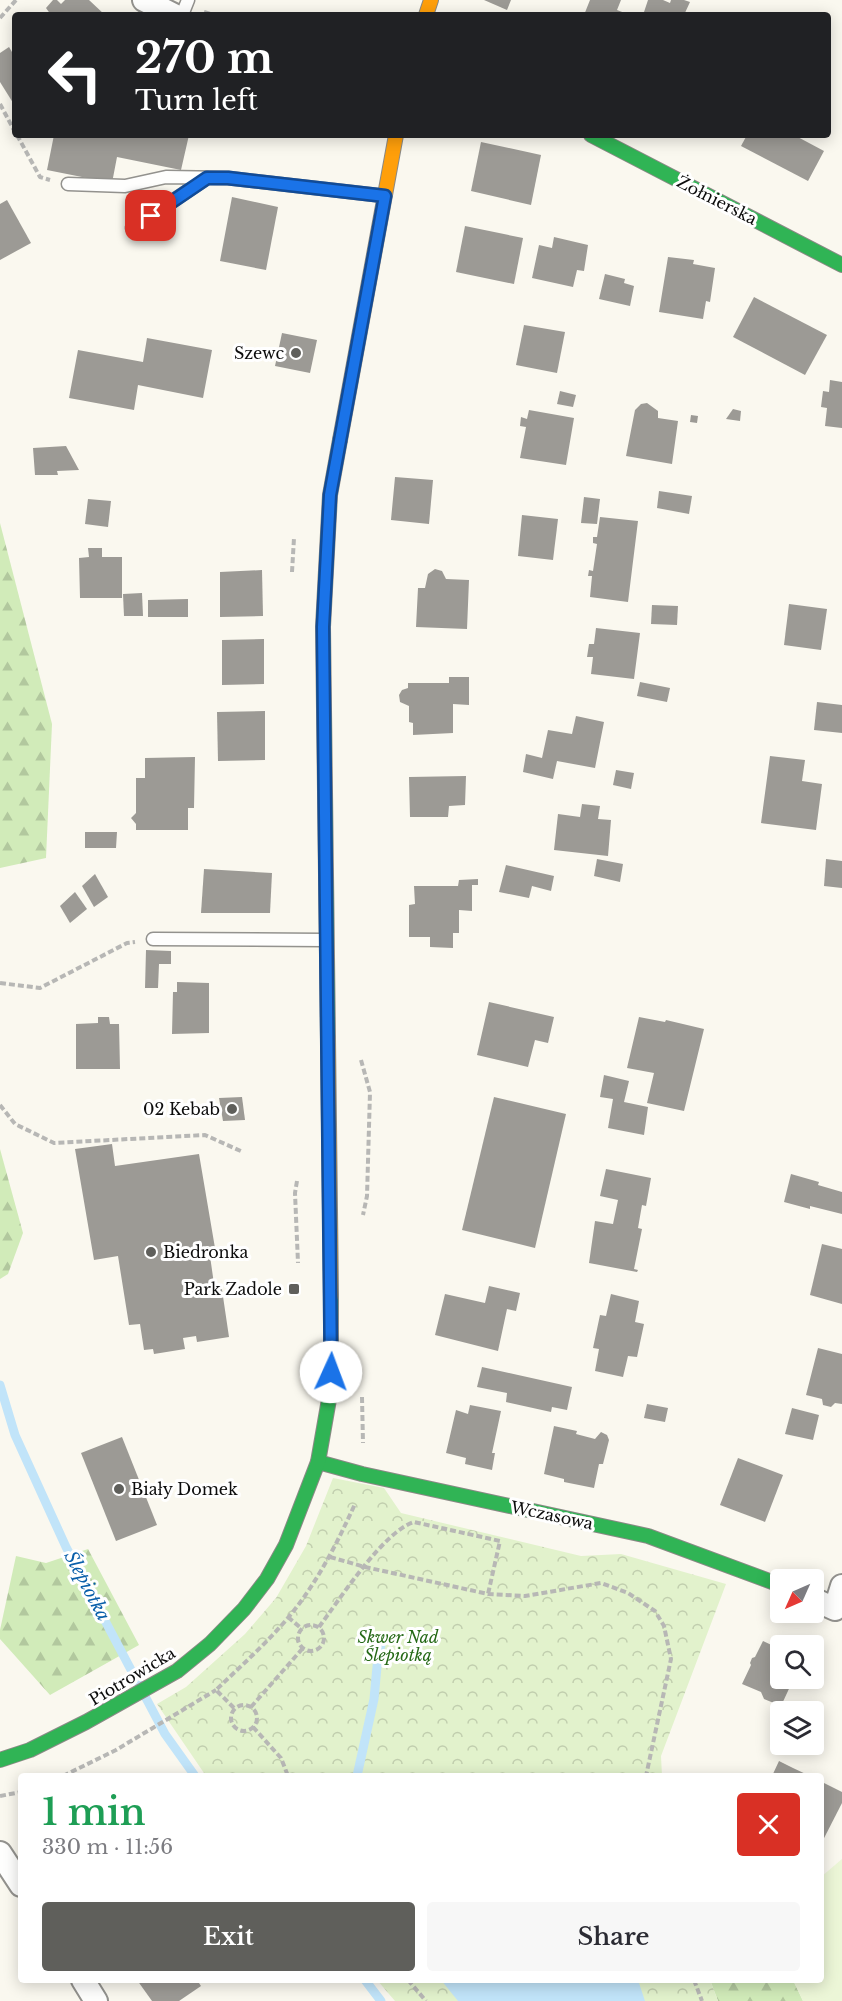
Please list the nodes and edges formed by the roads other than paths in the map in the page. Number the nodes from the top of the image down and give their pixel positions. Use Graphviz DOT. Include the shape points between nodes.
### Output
graph roads {
  1 [pos="144,0"];
  2 [pos="168,12"];
  3 [pos="395,138"];
  4 [pos="597,138"];
  5 [pos="207,178"];
  6 [pos="68,184"];
  7 [pos="385,196"];
  8 [pos="132,228"];
  9 [pos="842,265"];
  10 [pos="153,939"];
  11 [pos="326,939"];
  12 [pos="318,1462"];
  13 [pos="770,1581"];
  14 [pos="842,1586"];
  15 [pos="824,1604"];
  16 [pos="839,1611"];
  17 [pos="0,1760"];
  18 [pos="0,1853"];
  19 [pos="18,1880"];
  20 [pos="85,1983"];
  21 [pos="96,2001"];
  1 -- 2 [label="street"];
  3 -- 7 [label="street, Piotrowicka"];
  4 -- 9 [label="street, Żołnierska"];
  5 -- 6 [label="lane" via="166,177 125,186"];
  5 -- 7 [label="lane"];
  5 -- 8 [label="lane"];
  7 -- 11 [label="street, Piotrowicka" via="330,495 323,627"];
  10 -- 11 [label="lane"];
  11 -- 12 [label="street, Piotrowicka" via="332,1339 331,1388"];
  12 -- 13 [label="street, Wczasowa" via="648,1536"];
  12 -- 17 [label="street, Piotrowicka" via="286,1545 267,1579 210,1644 177,1671 86,1722"];
  14 -- 16 [label="street"];
  15 -- 16 [label="street"];
  18 -- 19 [label="street"];
  20 -- 21 [label="street"];
}
